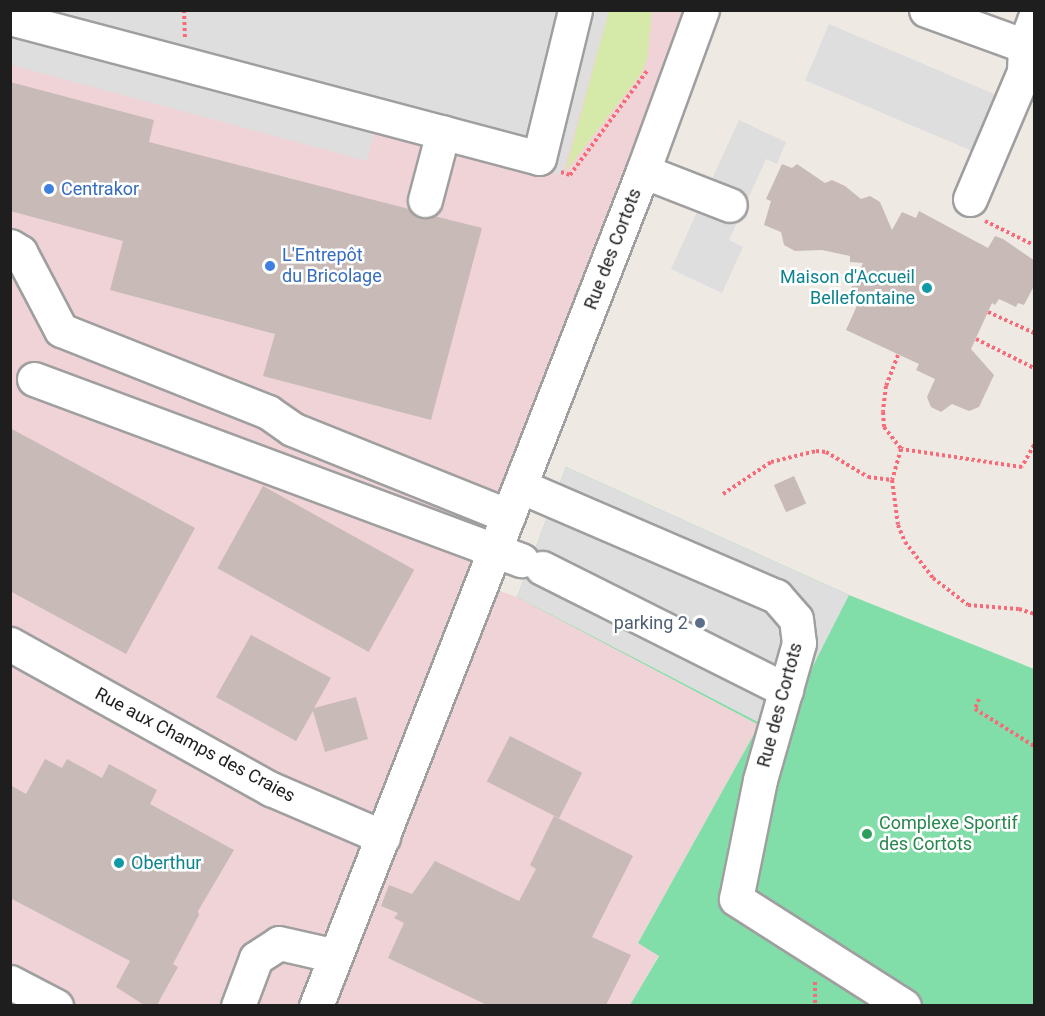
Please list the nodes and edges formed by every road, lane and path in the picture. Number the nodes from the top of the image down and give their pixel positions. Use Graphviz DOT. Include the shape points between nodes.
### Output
graph roads {
  1 [pos="575,10"];
  2 [pos="702,10"];
  3 [pos="926,10"];
  4 [pos="10,18"];
  5 [pos="1031,38"];
  6 [pos="647,70"];
  7 [pos="443,132"];
  8 [pos="539,158"];
  9 [pos="643,171"];
  10 [pos="970,199"];
  11 [pos="425,200"];
  12 [pos="730,205"];
  13 [pos="1035,244"];
  14 [pos="10,246"];
  15 [pos="988,312"];
  16 [pos="1035,333"];
  17 [pos="976,339"];
  18 [pos="897,355"];
  19 [pos="1035,368"];
  20 [pos="34,379"];
  21 [pos="1035,445"];
  22 [pos="901,449"];
  23 [pos="892,480"];
  24 [pos="520,486"];
  25 [pos="723,494"];
  26 [pos="508,516"];
  27 [pos="519,560"];
  28 [pos="1035,614"];
  29 [pos="10,644"];
  30 [pos="786,690"];
  31 [pos="979,699"];
  32 [pos="1035,746"];
  33 [pos="382,837"];
  34 [pos="336,956"];
  35 [pos="10,982"];
  36 [pos="56,1005"];
  37 [pos="238,1005"];
  38 [pos="316,1005"];
  39 [pos="904,1005"];
  1 -- 8 [label="street"];
  2 -- 9 [label="street, Rue des Cortots"];
  3 -- 5 [label="street"];
  4 -- 7 [label="street"];
  5 -- 10 [label="street" via="1024,72"];
  6 -- 8 [label="path" via="570,176 543,166"];
  7 -- 8 [label="street"];
  7 -- 11 [label="street"];
  9 -- 12 [label="street"];
  9 -- 24 [label="street, Rue des Cortots"];
  10 -- 13 [label="path" via="964,211"];
  14 -- 26 [label="street" via="20,252 61,330 268,412 292,429"];
  15 -- 16 [label="path"];
  17 -- 19 [label="path"];
  18 -- 22 [label="path" via="886,386 883,412 884,427"];
  20 -- 27 [label="street"];
  21 -- 22 [label="path" via="1022,467"];
  22 -- 23 [label="path"];
  23 -- 25 [label="path" via="868,477 826,452 816,451 771,462"];
  23 -- 28 [label="path" via="902,534 933,578 968,605"];
  24 -- 26 [label="street, Rue des Cortots"];
  24 -- 30 [label="street, Rue des Cortots" via="776,596 796,619 799,643"];
  26 -- 27 [label="street, Rue des Cortots"];
  27 -- 30 [label="street"];
  27 -- 33 [label="street, Rue des Cortots"];
  29 -- 33 [label="street, Rue aux Champs des Craies" via="271,789"];
  30 -- 39 [label="street, Rue des Cortots" via="760,780 736,899"];
  31 -- 32 [label="path" via="975,709"];
  33 -- 34 [label="street, Rue des Cortots"];
  34 -- 37 [label="street" via="279,943 256,958"];
  34 -- 38 [label="street, Rue des Cortots"];
  35 -- 36 [label="street"];
}
